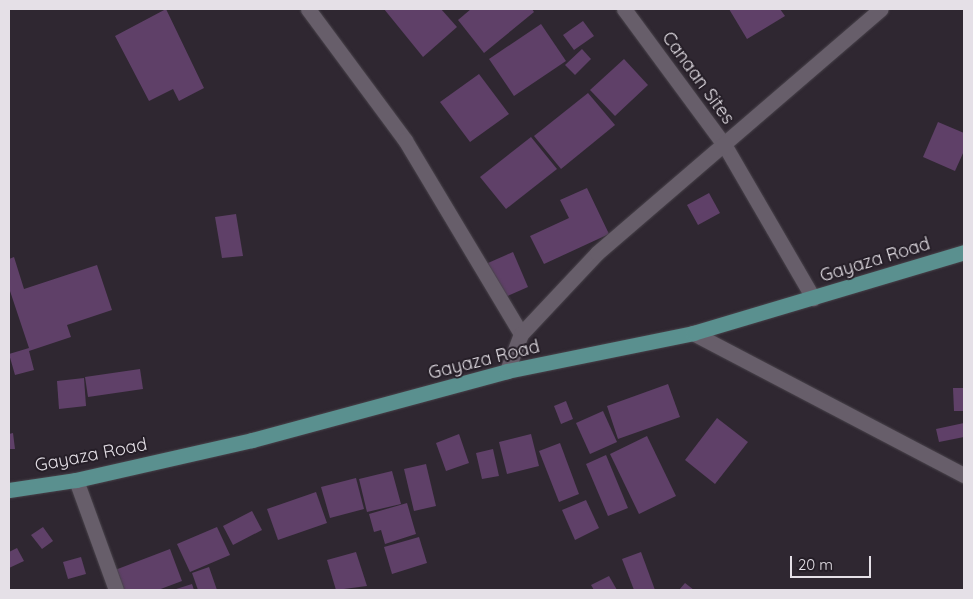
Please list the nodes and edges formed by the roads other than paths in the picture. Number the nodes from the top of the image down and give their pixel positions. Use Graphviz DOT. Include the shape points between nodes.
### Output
graph roads {
  1 [pos="308,9"];
  2 [pos="624,9"];
  3 [pos="881,9"];
  4 [pos="725,146"];
  5 [pos="964,252"];
  6 [pos="813,298"];
  7 [pos="693,333"];
  8 [pos="521,334"];
  9 [pos="507,371"];
  10 [pos="964,475"];
  11 [pos="76,480"];
  12 [pos="9,490"];
  13 [pos="116,590"];
  1 -- 8 [label="street" via="405,140"];
  2 -- 4 [label="street, Canaan Sites"];
  3 -- 4 [label="street"];
  4 -- 6 [label="street, Canaan Sites"];
  4 -- 8 [label="street" via="597,253"];
  5 -- 6 [label="main road, Gayaza Road"];
  6 -- 7 [label="main road, Gayaza Road"];
  7 -- 9 [label="main road, Gayaza Road"];
  7 -- 10 [label="street"];
  8 -- 9 [label="street"];
  9 -- 11 [label="main road, Gayaza Road" via="252,440"];
  11 -- 12 [label="main road, Gayaza Road"];
  11 -- 13 [label="street"];
}
